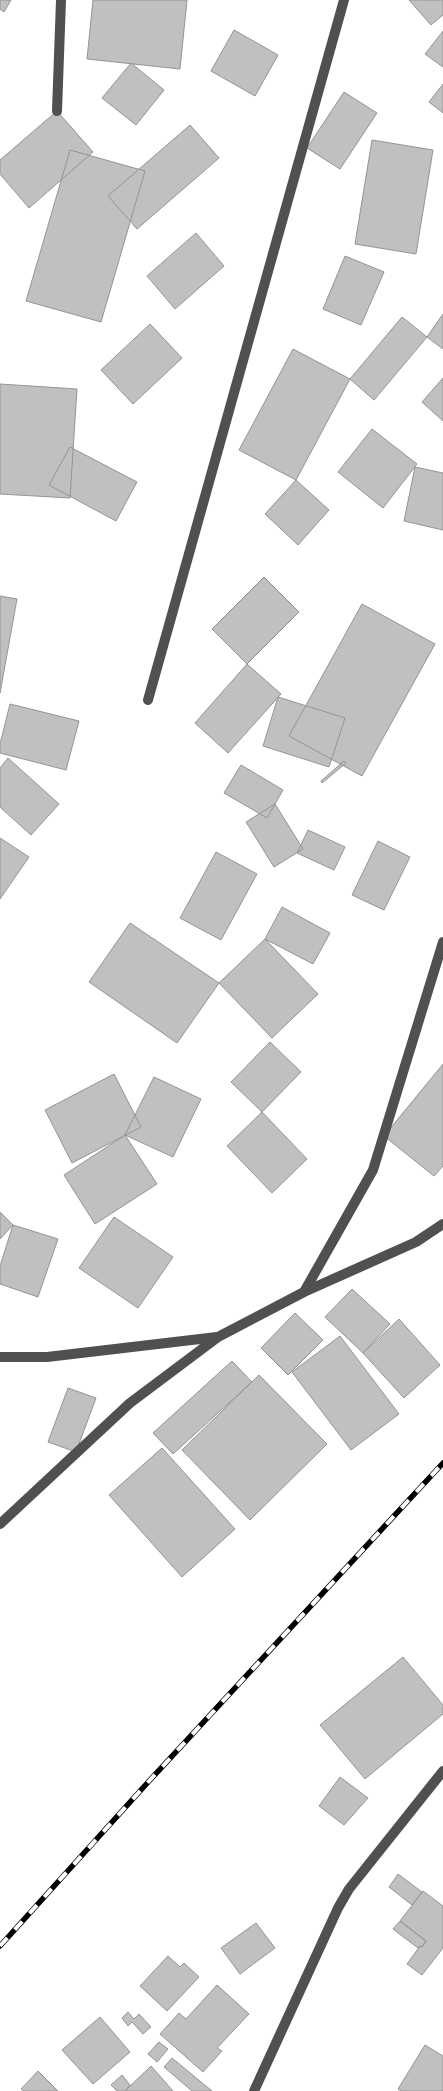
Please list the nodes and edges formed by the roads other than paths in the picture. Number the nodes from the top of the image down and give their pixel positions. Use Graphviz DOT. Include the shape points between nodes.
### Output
graph roads {
  1 [pos="61,0"];
  2 [pos="344,0"];
  3 [pos="57,110"];
  4 [pos="148,700"];
  5 [pos="443,942"];
  6 [pos="443,1224"];
  7 [pos="304,1292"];
  8 [pos="218,1337"];
  9 [pos="0,1357"];
  10 [pos="0,1524"];
  11 [pos="443,1771"];
  12 [pos="254,2091"];
  1 -- 3 [label="street"];
  2 -- 4 [label="street"];
  5 -- 7 [label="street" via="373,1170"];
  6 -- 7 [label="street" via="416,1242"];
  7 -- 8 [label="street"];
  8 -- 9 [label="street" via="47,1357"];
  8 -- 10 [label="street" via="130,1402"];
  11 -- 12 [label="street" via="349,1889"];
}
